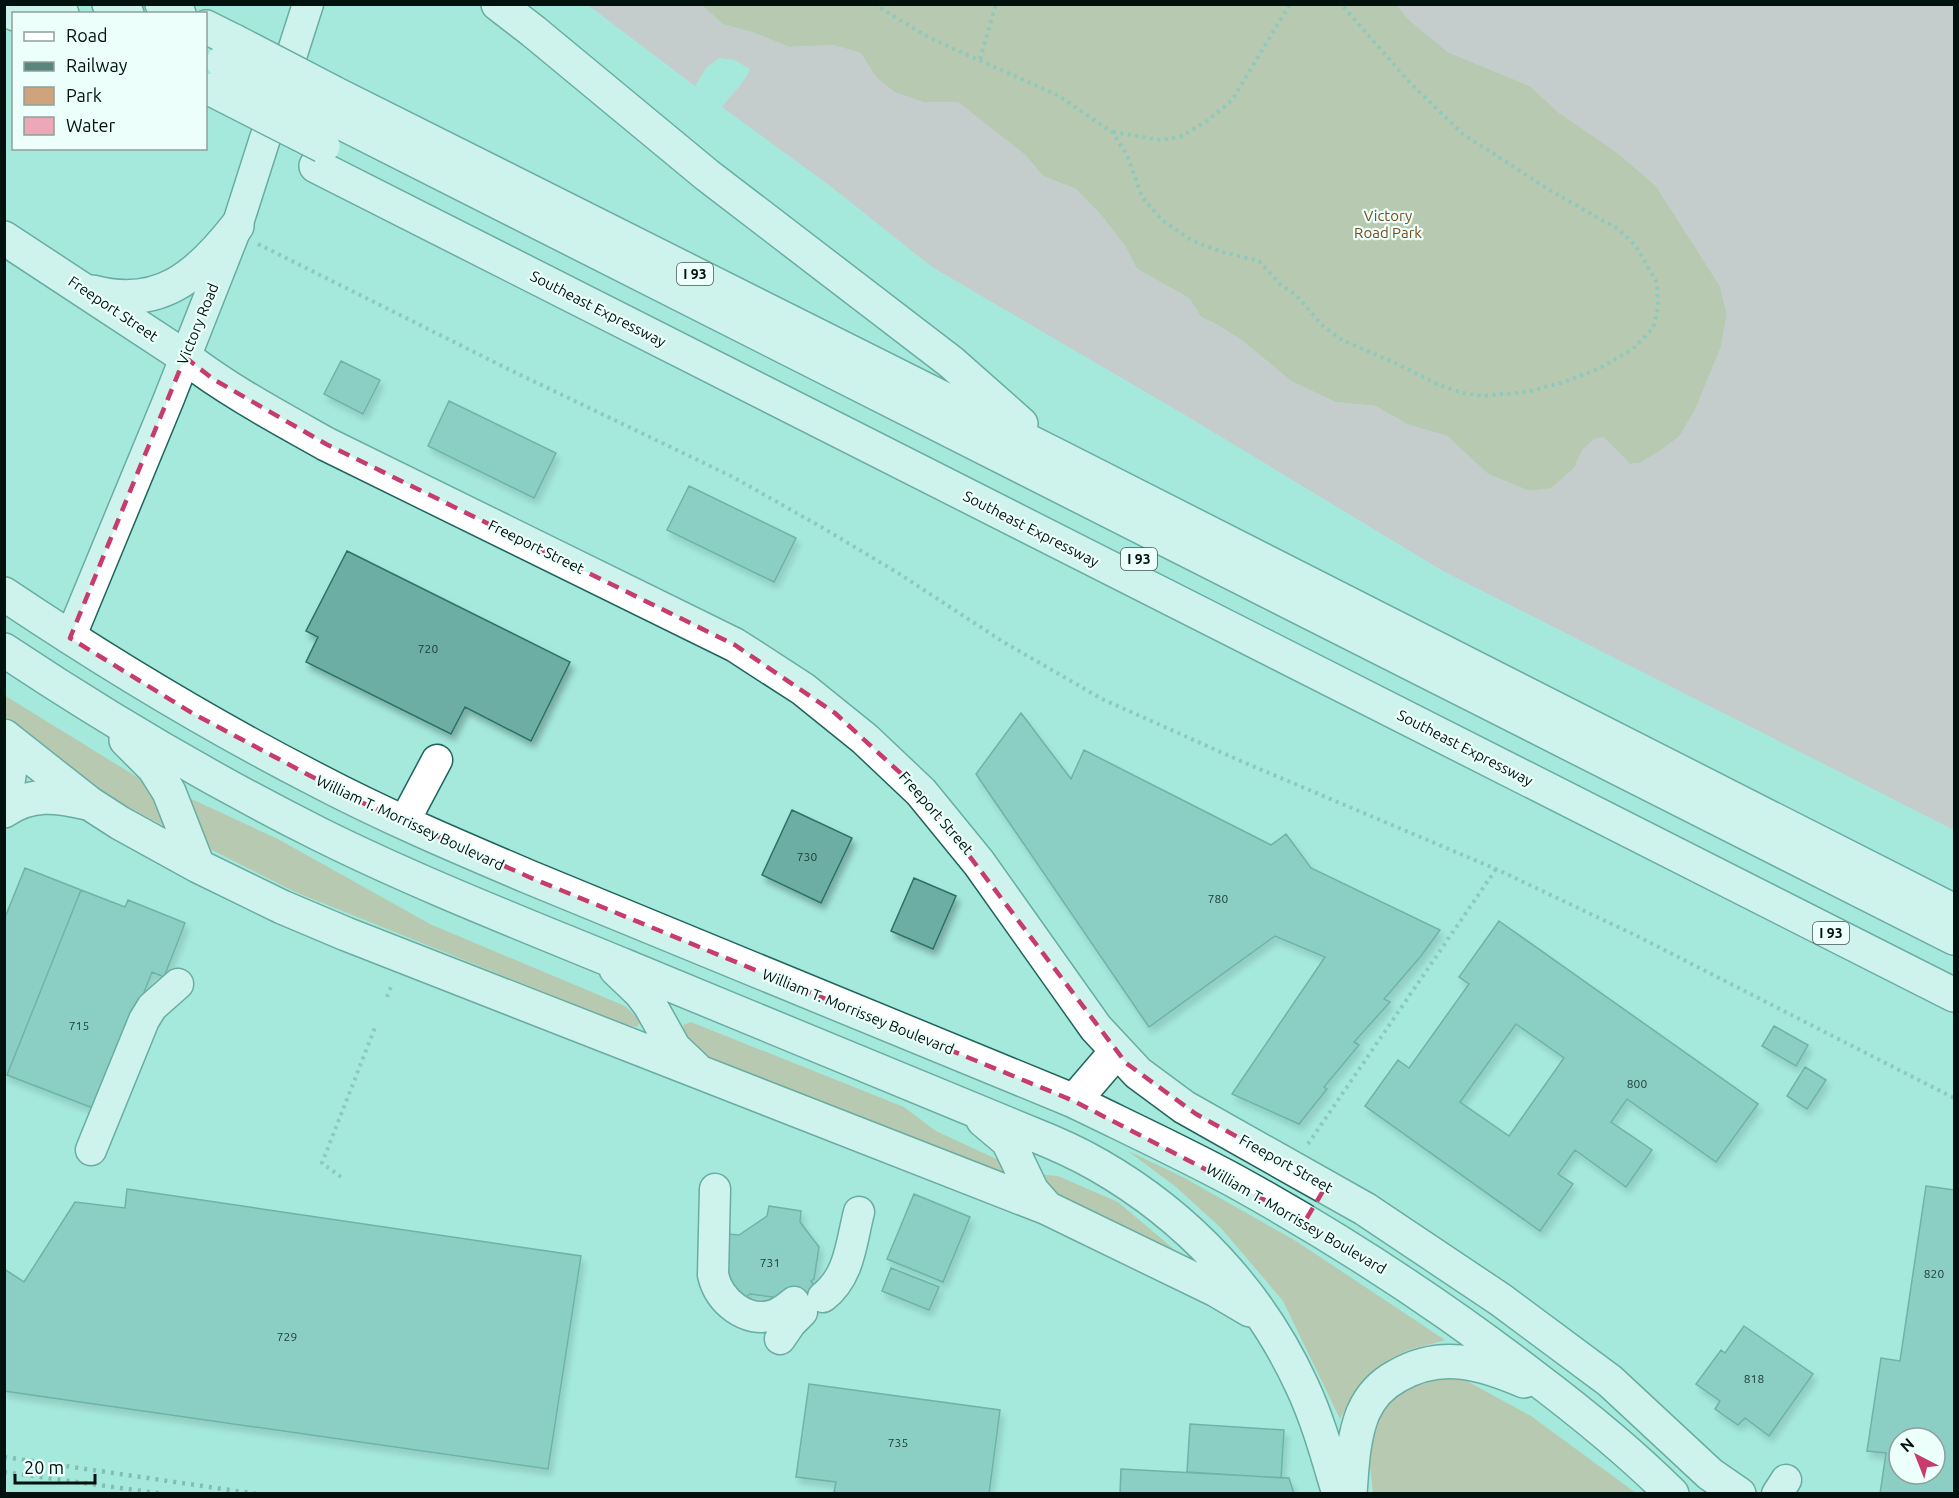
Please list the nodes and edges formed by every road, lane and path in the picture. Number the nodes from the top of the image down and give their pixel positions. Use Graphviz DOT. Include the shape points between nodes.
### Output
graph roads {
  1 [pos="45,4"];
  2 [pos="109,4"];
  3 [pos="162,4"];
  4 [pos="308,4"];
  5 [pos="498,4"];
  6 [pos="874,4"];
  7 [pos="996,4"];
  8 [pos="1290,4"];
  9 [pos="1341,4"];
  10 [pos="59,12"];
  11 [pos="123,12"];
  12 [pos="176,12"];
  13 [pos="207,33"];
  14 [pos="980,59"];
  15 [pos="214,74"];
  16 [pos="325,130"];
  17 [pos="1112,132"];
  18 [pos="247,234"];
  19 [pos="4,238"];
  20 [pos="84,291"];
  21 [pos="185,357"];
  22 [pos="1056,455"];
  23 [pos="4,594"];
  24 [pos="70,638"];
  25 [pos="4,650"];
  26 [pos="69,693"];
  27 [pos="4,736"];
  28 [pos="4,744"];
  29 [pos="437,760"];
  30 [pos="89,803"];
  31 [pos="4,810"];
  32 [pos="404,822"];
  33 [pos="198,866"];
  34 [pos="1496,869"];
  35 [pos="1954,911"];
  36 [pos="1954,938"];
  37 [pos="586,951"];
  38 [pos="1954,972"];
  39 [pos="392,983"];
  40 [pos="178,984"];
  41 [pos="1954,995"];
  42 [pos="387,997"];
  43 [pos="376,1025"];
  44 [pos="1116,1052"];
  45 [pos="701,1073"];
  46 [pos="942,1097"];
  47 [pos="1954,1098"];
  48 [pos="1074,1101"];
  49 [pos="91,1150"];
  50 [pos="1293,1167"];
  51 [pos="340,1177"];
  52 [pos="1326,1186"];
  53 [pos="716,1189"];
  54 [pos="1047,1209"];
  55 [pos="859,1212"];
  56 [pos="1305,1221"];
  57 [pos="808,1299"];
  58 [pos="1272,1329"];
  59 [pos="780,1339"];
  60 [pos="1561,1397"];
  61 [pos="1693,1458"];
  62 [pos="1637,1460"];
  63 [pos="1340,1494"];
  64 [pos="1350,1494"];
  65 [pos="1672,1494"];
  66 [pos="1739,1494"];
  1 -- 10 [label="main road"];
  2 -- 11 [label="main road"];
  3 -- 12 [label="main road"];
  4 -- 18 [label="street, Victory Road"];
  5 -- 22 [label="main road" via="758,215 951,362"];
  6 -- 14 [label="path" via="928,37"];
  7 -- 14 [label="path"];
  8 -- 17 [label="path" via="1232,100 1207,121 1182,136 1161,140"];
  9 -- 17 [label="path" via="1411,84 1464,135 1618,229 1636,246 1657,283 1658,308 1653,328 1633,348 1600,368 1526,392 1482,396 1439,385 1342,340 1259,261 1191,240 1162,220 1142,197 1126,155"];
  13 -- 15 [label="main road, Southeast Expressway / I 93"];
  14 -- 17 [label="path" via="1059,96"];
  15 -- 16 [label="main road, Southeast Expressway / I 93"];
  15 -- 16 [label="main road, Southeast Expressway / I 93, bridge"];
  16 -- 22 [label="main road, Southeast Expressway / I 93"];
  16 -- 36 [label="main road, I 93"];
  16 -- 38 [label="main road, I 93"];
  16 -- 41 [label="main road, Southeast Expressway / I 93"];
  18 -- 20 [label="main road" via="173,287 135,298"];
  18 -- 21 [label="street, Victory Road"];
  18 -- 34 [label="path" via="475,353 733,477 1102,699"];
  19 -- 20 [label="main road, Freeport Street"];
  20 -- 21 [label="main road, Freeport Street"];
  21 -- 24 [label="street, Victory Road"];
  21 -- 44 [label="main road, Freeport Street" via="221,384 326,444 735,645 811,695 921,792 979,863"];
  22 -- 35 [label="main road, Southeast Expressway / I 93"];
  23 -- 24 [label="main road, William T. Morrissey Boulevard"];
  24 -- 32 [label="main road, William T. Morrissey Boulevard" via="232,735"];
  25 -- 26 [label="main road"];
  26 -- 33 [label="main road" via="154,768 175,805"];
  26 -- 37 [label="main road" via="193,767 322,836"];
  27 -- 30 [label="main road"];
  28 -- 31 [label="main road" via="10,769"];
  29 -- 32 [label="street"];
  30 -- 31 [label="main road" via="39,796"];
  30 -- 33 [label="main road"];
  32 -- 48 [label="main road, William T. Morrissey Boulevard"];
  33 -- 45 [label="main road" via="336,930"];
  34 -- 47 [label="path" via="1635,935"];
  34 -- 50 [label="path"];
  37 -- 45 [label="main road" via="612,966 640,992 675,1048"];
  37 -- 46 [label="main road"];
  39 -- 42 [label="path"];
  40 -- 49 [label="street" via="152,1006 144,1020"];
  43 -- 51 [label="path" via="322,1163"];
  44 -- 48 [label="main road"];
  44 -- 50 [label="main road, Freeport Street" via="1175,1101"];
  45 -- 54 [label="main road"];
  46 -- 54 [label="main road" via="990,1125 1008,1141 1032,1191"];
  46 -- 58 [label="main road" via="1076,1153 1156,1202 1215,1256"];
  48 -- 56 [label="main road, William T. Morrissey Boulevard" via="1193,1159"];
  50 -- 52 [label="main road, Freeport Street"];
  52 -- 56 [label="main road"];
  52 -- 61 [label="main road, Freeport Street" via="1450,1264 1561,1343 1627,1395"];
  53 -- 57 [label="street" via="713,1275 725,1298 739,1311 758,1316 774,1315"];
  54 -- 58 [label="main road" via="1225,1295"];
  55 -- 57 [label="street" via="841,1278 836,1285"];
  56 -- 60 [label="main road, William T. Morrissey Boulevard" via="1433,1302"];
  57 -- 59 [label="street"];
  58 -- 63 [label="main road" via="1303,1387"];
  60 -- 62 [label="main road, William T. Morrissey Boulevard"];
  60 -- 64 [label="main road" via="1483,1366 1451,1361 1409,1369 1389,1380 1364,1410 1354,1448"];
  61 -- 62 [label="main road" via="1679,1470 1667,1473 1654,1471"];
  61 -- 66 [label="main road, Freeport Street"];
  62 -- 65 [label="main road, William T. Morrissey Boulevard"];
}
